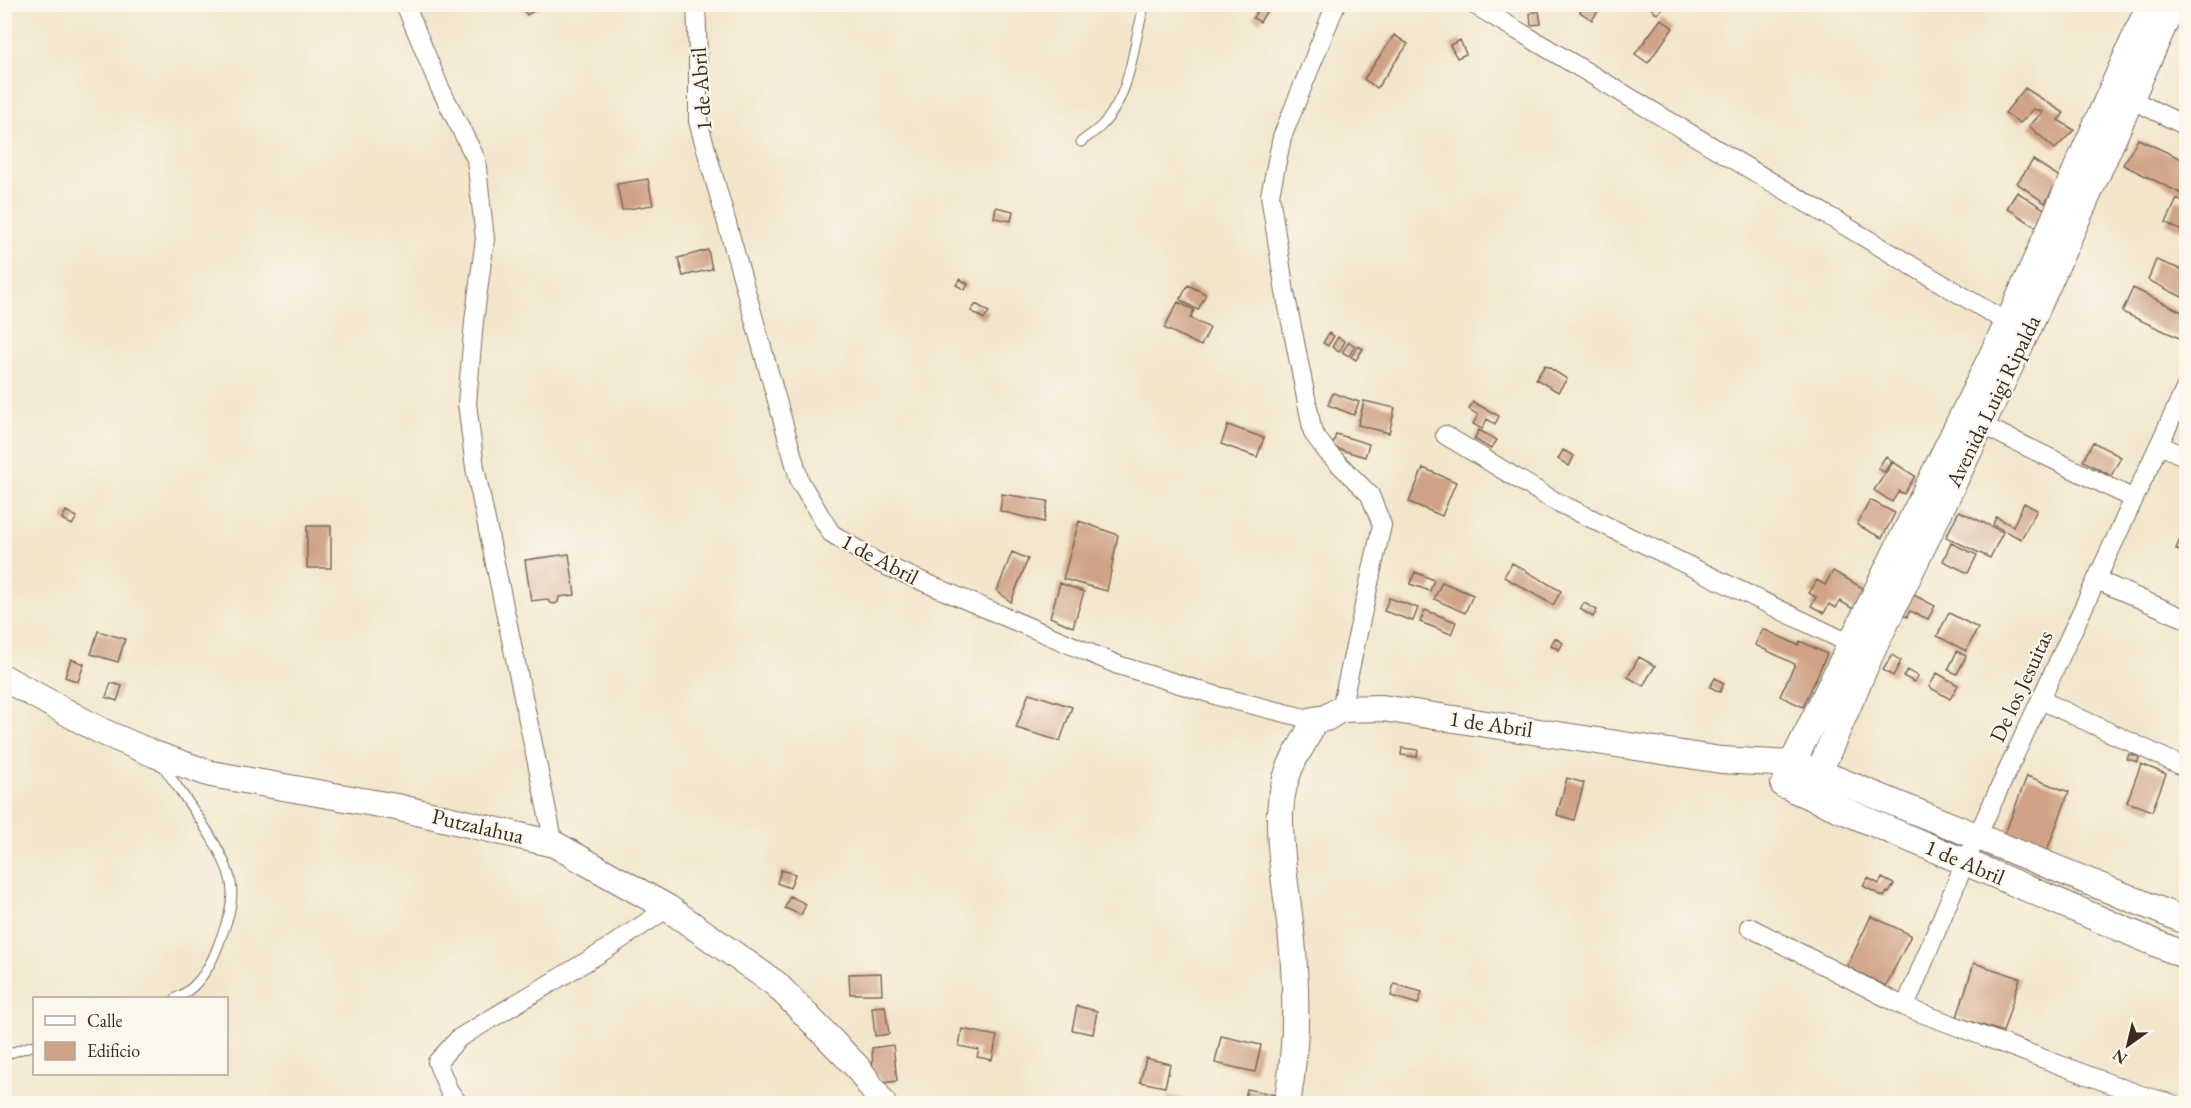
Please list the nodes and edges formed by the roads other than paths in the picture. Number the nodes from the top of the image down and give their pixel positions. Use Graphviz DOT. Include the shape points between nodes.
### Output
graph roads {
  1 [pos="405,4"];
  2 [pos="696,4"];
  3 [pos="1144,4"];
  4 [pos="1336,4"];
  5 [pos="2150,4"];
  6 [pos="2173,4"];
  7 [pos="1476,5"];
  8 [pos="2122,95"];
  9 [pos="2187,126"];
  10 [pos="1081,142"];
  11 [pos="2008,323"];
  12 [pos="2187,387"];
  13 [pos="1972,420"];
  14 [pos="1445,435"];
  15 [pos="2160,445"];
  16 [pos="2187,457"];
  17 [pos="2134,499"];
  18 [pos="2097,580"];
  19 [pos="2187,619"];
  20 [pos="1861,649"];
  21 [pos="4,678"];
  22 [pos="2041,700"];
  23 [pos="1341,709"];
  24 [pos="1313,720"];
  25 [pos="154,754"];
  26 [pos="2187,768"];
  27 [pos="1818,772"];
  28 [pos="1788,774"];
  29 [pos="1809,795"];
  30 [pos="1977,837"];
  31 [pos="554,844"];
  32 [pos="1965,862"];
  33 [pos="668,908"];
  34 [pos="2187,921"];
  35 [pos="1749,927"];
  36 [pos="2187,956"];
  37 [pos="180,997"];
  38 [pos="1905,1007"];
  39 [pos="33,1045"];
  40 [pos="4,1055"];
  41 [pos="459,1104"];
  42 [pos="882,1104"];
  43 [pos="1287,1104"];
  44 [pos="2174,1104"];
  1 -- 31 [label="street" via="439,86 476,159 485,239 467,403 475,468"];
  2 -- 24 [label="street, 1 de Abril" via="698,121 800,482 831,533 877,562 1118,665"];
  3 -- 10 [label="lane" via="1130,72 1118,105 1102,126"];
  4 -- 23 [label="street" via="1282,137 1270,195 1313,433 1370,495 1383,525"];
  5 -- 8 [label="street, Avenida Luigi Ripalda"];
  6 -- 8 [label="street, Avenida Luigi Ripalda"];
  7 -- 11 [label="street"];
  8 -- 9 [label="street"];
  8 -- 11 [label="street, Avenida Luigi Ripalda"];
  8 -- 13 [label="street, Avenida Luigi Ripalda" via="2027,331"];
  11 -- 13 [label="street, Avenida Luigi Ripalda"];
  12 -- 15 [label="street, De los Jesuitas"];
  13 -- 17 [label="street"];
  13 -- 20 [label="street, Avenida Luigi Ripalda"];
  14 -- 20 [label="street" via="1553,500"];
  15 -- 16 [label="street"];
  15 -- 17 [label="street, De los Jesuitas"];
  17 -- 18 [label="street, De los Jesuitas"];
  18 -- 19 [label="street"];
  18 -- 22 [label="street, De los Jesuitas"];
  20 -- 27 [label="street, Avenida Luigi Ripalda"];
  20 -- 28 [label="street, Avenida Luigi Ripalda"];
  21 -- 25 [label="street, Putzalahua"];
  22 -- 26 [label="street"];
  22 -- 30 [label="street, De los Jesuitas"];
  23 -- 24 [label="street"];
  23 -- 28 [label="street, 1 de Abril" via="1382,708 1721,760 1747,760"];
  24 -- 43 [label="street" via="1285,783 1280,813 1294,967 1295,1023"];
  25 -- 31 [label="street, Putzalahua" via="210,774 396,807"];
  25 -- 37 [label="lane" via="222,855 232,884 229,916 210,966"];
  27 -- 28 [label="street, 1 de Abril"];
  27 -- 29 [label="street, Avenida Luigi Ripalda"];
  27 -- 30 [label="street, 1 de Abril"];
  28 -- 29 [label="street, 1 de Abril"];
  29 -- 32 [label="street, 1 de Abril"];
  30 -- 32 [label="street, De los Jesuitas"];
  30 -- 34 [label="street, 1 de Abril"];
  31 -- 33 [label="street, Putzalahua"];
  32 -- 36 [label="street, 1 de Abril"];
  32 -- 38 [label="street, De los Jesuitas"];
  33 -- 41 [label="street" via="459,1038 437,1062 448,1091"];
  33 -- 42 [label="street, Putzalahua" via="776,984 858,1068"];
  35 -- 38 [label="street"];
  38 -- 44 [label="street" via="2138,1095"];
  39 -- 40 [label="lane"];
}
